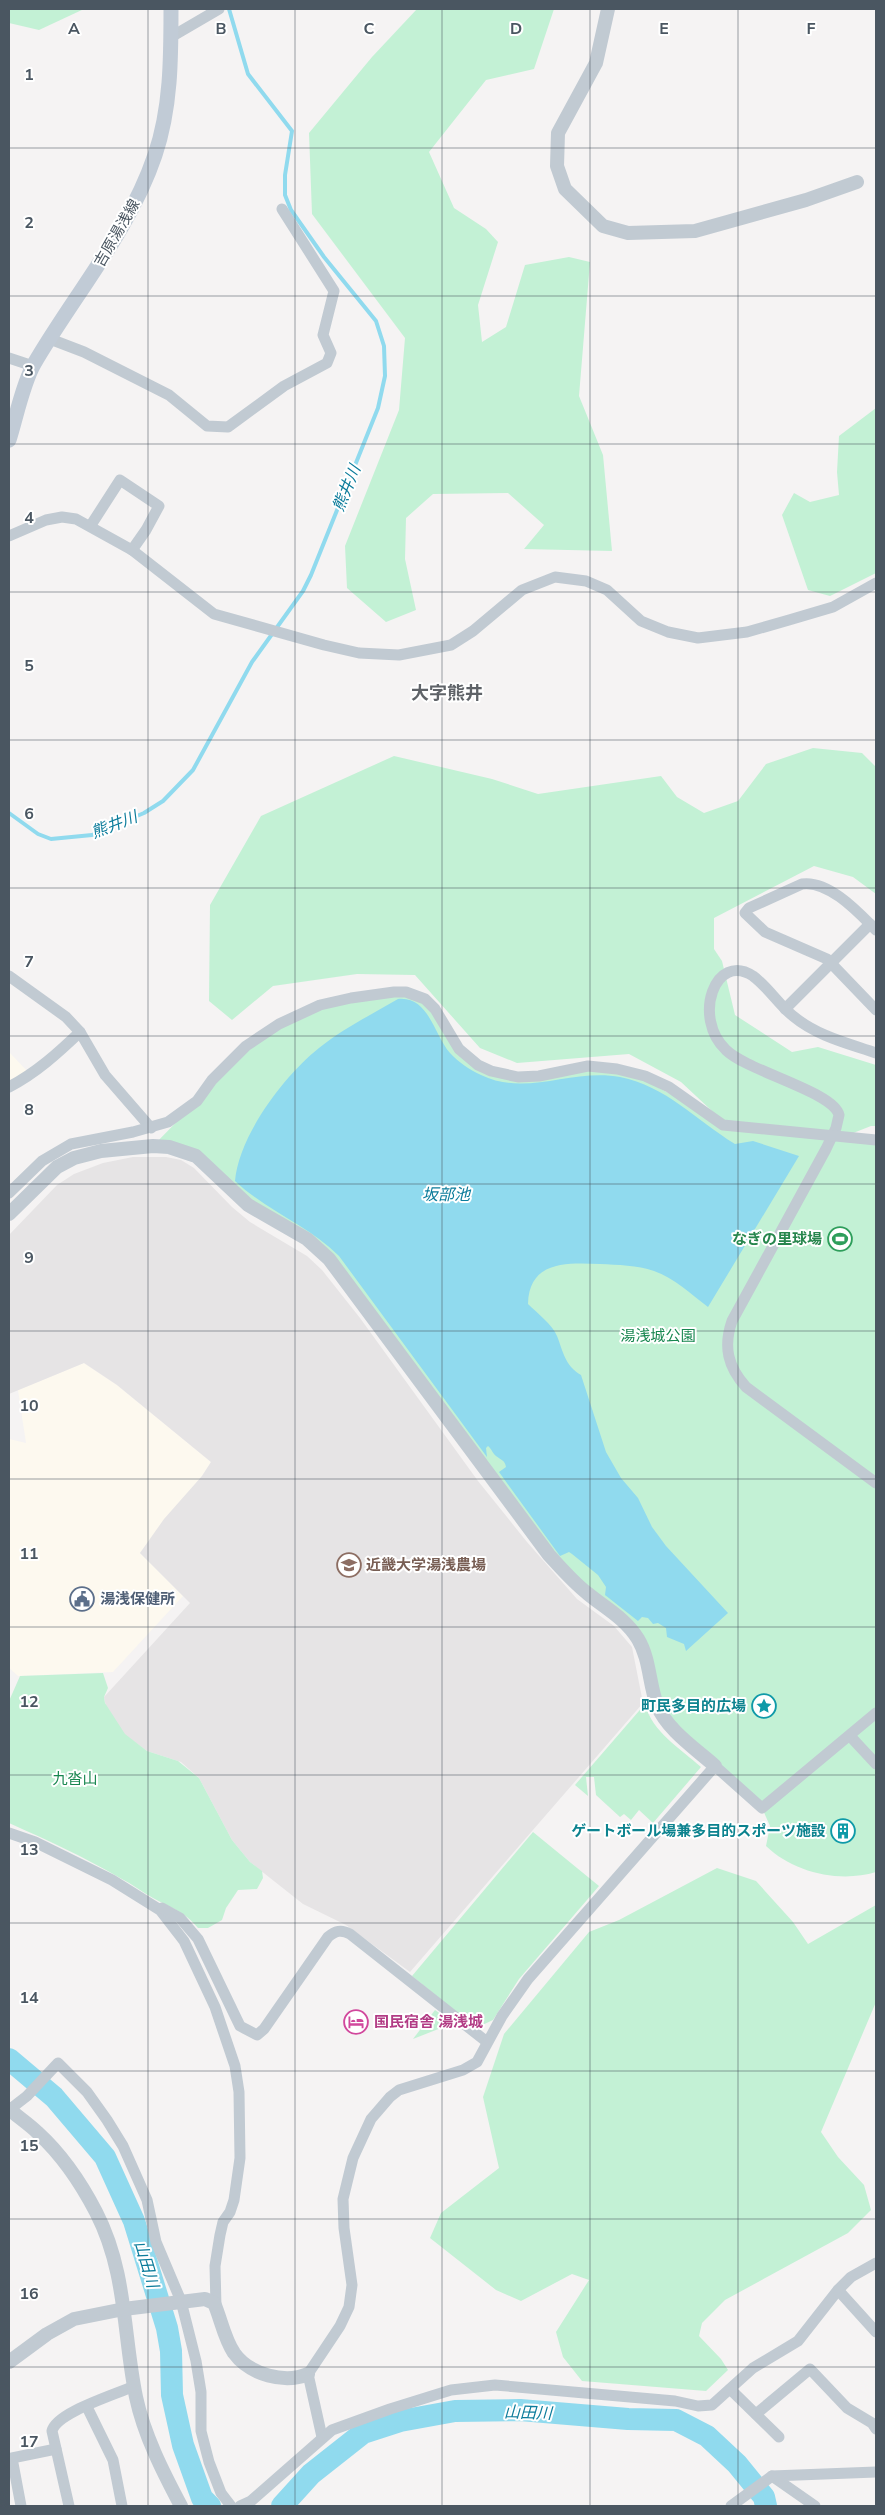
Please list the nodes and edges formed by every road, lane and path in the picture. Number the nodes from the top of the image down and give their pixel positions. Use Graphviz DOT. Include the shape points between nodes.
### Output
graph roads {
  1 [pos="171,9"];
  2 [pos="219,9"];
  3 [pos="608,9"];
  4 [pos="171,37"];
  5 [pos="857,182"];
  6 [pos="282,208"];
  7 [pos="50,339"];
  8 [pos="9,358"];
  9 [pos="33,366"];
  10 [pos="9,440"];
  11 [pos="91,525"];
  12 [pos="9,536"];
  13 [pos="132,550"];
  14 [pos="876,583"];
  15 [pos="873,927"];
  16 [pos="831,963"];
  17 [pos="9,976"];
  18 [pos="785,1009"];
  19 [pos="876,1010"];
  20 [pos="80,1032"];
  21 [pos="876,1052"];
  22 [pos="9,1087"];
  23 [pos="151,1128"];
  24 [pos="832,1136"];
  25 [pos="876,1140"];
  26 [pos="9,1193"];
  27 [pos="9,1214"];
  28 [pos="876,1484"];
  29 [pos="876,1713"];
  30 [pos="850,1736"];
  31 [pos="876,1764"];
  32 [pos="715,1766"];
  33 [pos="9,1832"];
  34 [pos="150,1903"];
  35 [pos="487,2042"];
  36 [pos="9,2109"];
  37 [pos="876,2263"];
  38 [pos="838,2290"];
  39 [pos="178,2302"];
  40 [pos="216,2307"];
  41 [pos="130,2308"];
  42 [pos="876,2332"];
  43 [pos="9,2362"];
  44 [pos="308,2374"];
  45 [pos="134,2386"];
  46 [pos="730,2389"];
  47 [pos="88,2407"];
  48 [pos="756,2414"];
  49 [pos="876,2429"];
  50 [pos="322,2437"];
  51 [pos="779,2437"];
  52 [pos="56,2449"];
  53 [pos="876,2472"];
  54 [pos="770,2477"];
  55 [pos="21,2506"];
  56 [pos="69,2506"];
  57 [pos="122,2506"];
  58 [pos="181,2506"];
  59 [pos="231,2506"];
  60 [pos="240,2506"];
  61 [pos="731,2506"];
  62 [pos="815,2506"];
  1 -- 4 [label="main road, 吉原湯浅線"];
  2 -- 4 [label="street"];
  3 -- 5 [label="street" via="596,63 558,133 557,166 565,189 603,226 628,233 695,231"];
  4 -- 7 [label="main road, 吉原湯浅線" via="165,117 156,154 136,203"];
  6 -- 7 [label="street" via="334,291 323,335 331,353 327,363 284,386 228,427 207,426 169,394"];
  7 -- 9 [label="main road, 吉原湯浅線"];
  8 -- 9 [label="street"];
  9 -- 10 [label="main road, 吉原湯浅線"];
  11 -- 12 [label="street" via="62,517 28,526"];
  11 -- 13 [label="street"];
  11 -- 13 [label="street" via="120,480 159,506"];
  13 -- 14 [label="street" via="214,614 324,646 399,655 451,645 522,590 556,577 586,581 607,590 641,620 668,632 698,638 747,632 789,620 833,606"];
  15 -- 16 [label="street"];
  15 -- 16 [label="street" via="843,898 809,884 802,884 746,911 747,916 765,932 818,954"];
  16 -- 18 [label="street"];
  16 -- 19 [label="street"];
  17 -- 20 [label="street" via="66,1017"];
  18 -- 21 [label="street" via="823,1034"];
  18 -- 24 [label="street" via="754,977 739,972 719,980 708,1007 715,1036 736,1059 832,1104 838,1115"];
  20 -- 22 [label="street" via="26,1078"];
  20 -- 23 [label="street" via="105,1075"];
  23 -- 24 [label="street" via="184,1112 228,1062 279,1024 320,1005 378,993 406,992 425,999 435,1009 459,1050 491,1071 518,1077 580,1067 616,1069 645,1076 664,1085 723,1125"];
  23 -- 26 [label="street" via="71,1144 42,1161"];
  24 -- 25 [label="street"];
  24 -- 28 [label="street" via="737,1311 729,1330 727,1351 732,1369 746,1388"];
  27 -- 32 [label="street" via="57,1167 74,1158 101,1151 168,1147 196,1156 248,1205 312,1243 363,1302 548,1555 585,1592 630,1627 644,1651 657,1705 668,1724"];
  29 -- 30 [label="street"];
  30 -- 31 [label="street"];
  30 -- 32 [label="street" via="762,1808"];
  32 -- 35 [label="street" via="528,1979"];
  33 -- 34 [label="street" via="112,1880"];
  34 -- 35 [label="street" via="188,1925 240,2026 253,2035 258,2036 264,2029 328,1937 342,1931"];
  34 -- 40 [label="street" via="168,1918 184,1941 222,2023 235,2066 239,2092 239,2168 231,2209 220,2235 215,2266"];
  35 -- 44 [label="street" via="477,2062 399,2090 371,2119 353,2158 343,2199 352,2285 349,2307"];
  36 -- 39 [label="street" via="58,2063 87,2092 123,2146 147,2200 156,2242"];
  36 -- 41 [label="street" via="51,2146 96,2211"];
  37 -- 38 [label="street" via="851,2277"];
  38 -- 42 [label="street"];
  38 -- 46 [label="street" via="798,2340 764,2360"];
  39 -- 40 [label="street" via="208,2299"];
  39 -- 41 [label="street"];
  39 -- 59 [label="street" via="201,2392 201,2432 221,2493"];
  40 -- 44 [label="street" via="234,2353 245,2364 258,2372 288,2380"];
  41 -- 43 [label="street" via="74,2319"];
  41 -- 45 [label="street"];
  44 -- 50 [label="street"];
  45 -- 47 [label="street"];
  45 -- 58 [label="street" via="142,2421"];
  46 -- 48 [label="street"];
  46 -- 50 [label="street" via="712,2405 705,2406 514,2386 475,2386 451,2390 343,2424"];
  47 -- 52 [label="street" via="66,2415 53,2425"];
  47 -- 57 [label="street" via="113,2460"];
  48 -- 49 [label="street" via="810,2369 847,2408 872,2423"];
  48 -- 51 [label="street"];
  50 -- 60 [label="street" via="252,2501"];
  52 -- 55 [label="street" via="12,2458"];
  52 -- 56 [label="street"];
  53 -- 54 [label="street"];
  54 -- 61 [label="street"];
  54 -- 62 [label="street"];
}
